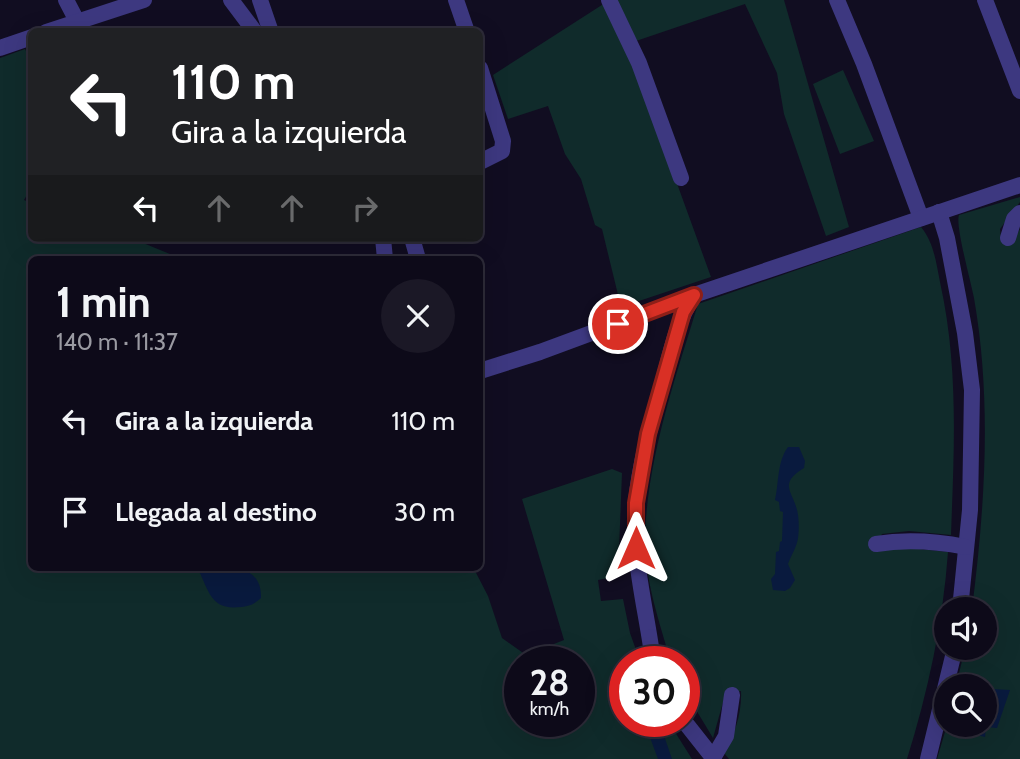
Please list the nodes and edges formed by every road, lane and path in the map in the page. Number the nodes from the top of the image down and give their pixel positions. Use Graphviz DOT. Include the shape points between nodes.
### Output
graph roads {
  1 [pos="66,0"];
  2 [pos="144,0"];
  3 [pos="231,0"];
  4 [pos="260,0"];
  5 [pos="456,0"];
  6 [pos="609,0"];
  7 [pos="837,0"];
  8 [pos="985,0"];
  9 [pos="77,21"];
  10 [pos="57,28"];
  11 [pos="252,28"];
  12 [pos="270,28"];
  13 [pos="466,28"];
  14 [pos="28,38"];
  15 [pos="0,48"];
  16 [pos="483,77"];
  17 [pos="1020,91"];
  18 [pos="483,160"];
  19 [pos="681,178"];
  20 [pos="1020,185"];
  21 [pos="939,212"];
  22 [pos="1020,213"];
  23 [pos="921,218"];
  24 [pos="1008,238"];
  25 [pos="694,295"];
  26 [pos="483,371"];
  27 [pos="876,544"];
  28 [pos="966,547"];
  29 [pos="961,597"];
  30 [pos="651,646"];
  31 [pos="952,660"];
  32 [pos="733,695"];
  33 [pos="697,737"];
  34 [pos="713,758"];
  35 [pos="928,759"];
  1 -- 9 [label="street"];
  2 -- 9 [label="street"];
  3 -- 11 [label="street"];
  4 -- 12 [label="street"];
  5 -- 13 [label="street"];
  6 -- 19 [label="street" via="639,63"];
  7 -- 23 [label="street"];
  8 -- 17 [label="street"];
  9 -- 10 [label="street"];
  14 -- 15 [label="street"];
  16 -- 18 [label="street" via="501,130 502,151"];
  20 -- 21 [label="street"];
  21 -- 23 [label="street"];
  21 -- 28 [label="street" via="965,333 972,390"];
  22 -- 24 [label="street"];
  23 -- 25 [label="street"];
  25 -- 26 [label="street"];
  25 -- 30 [label="street" via="683,312 669,358 648,434 636,503 636,548"];
  27 -- 28 [label="street" via="936,541"];
  28 -- 29 [label="street"];
  31 -- 35 [label="street"];
  32 -- 34 [label="street" via="726,736"];
  33 -- 34 [label="street"];
}
